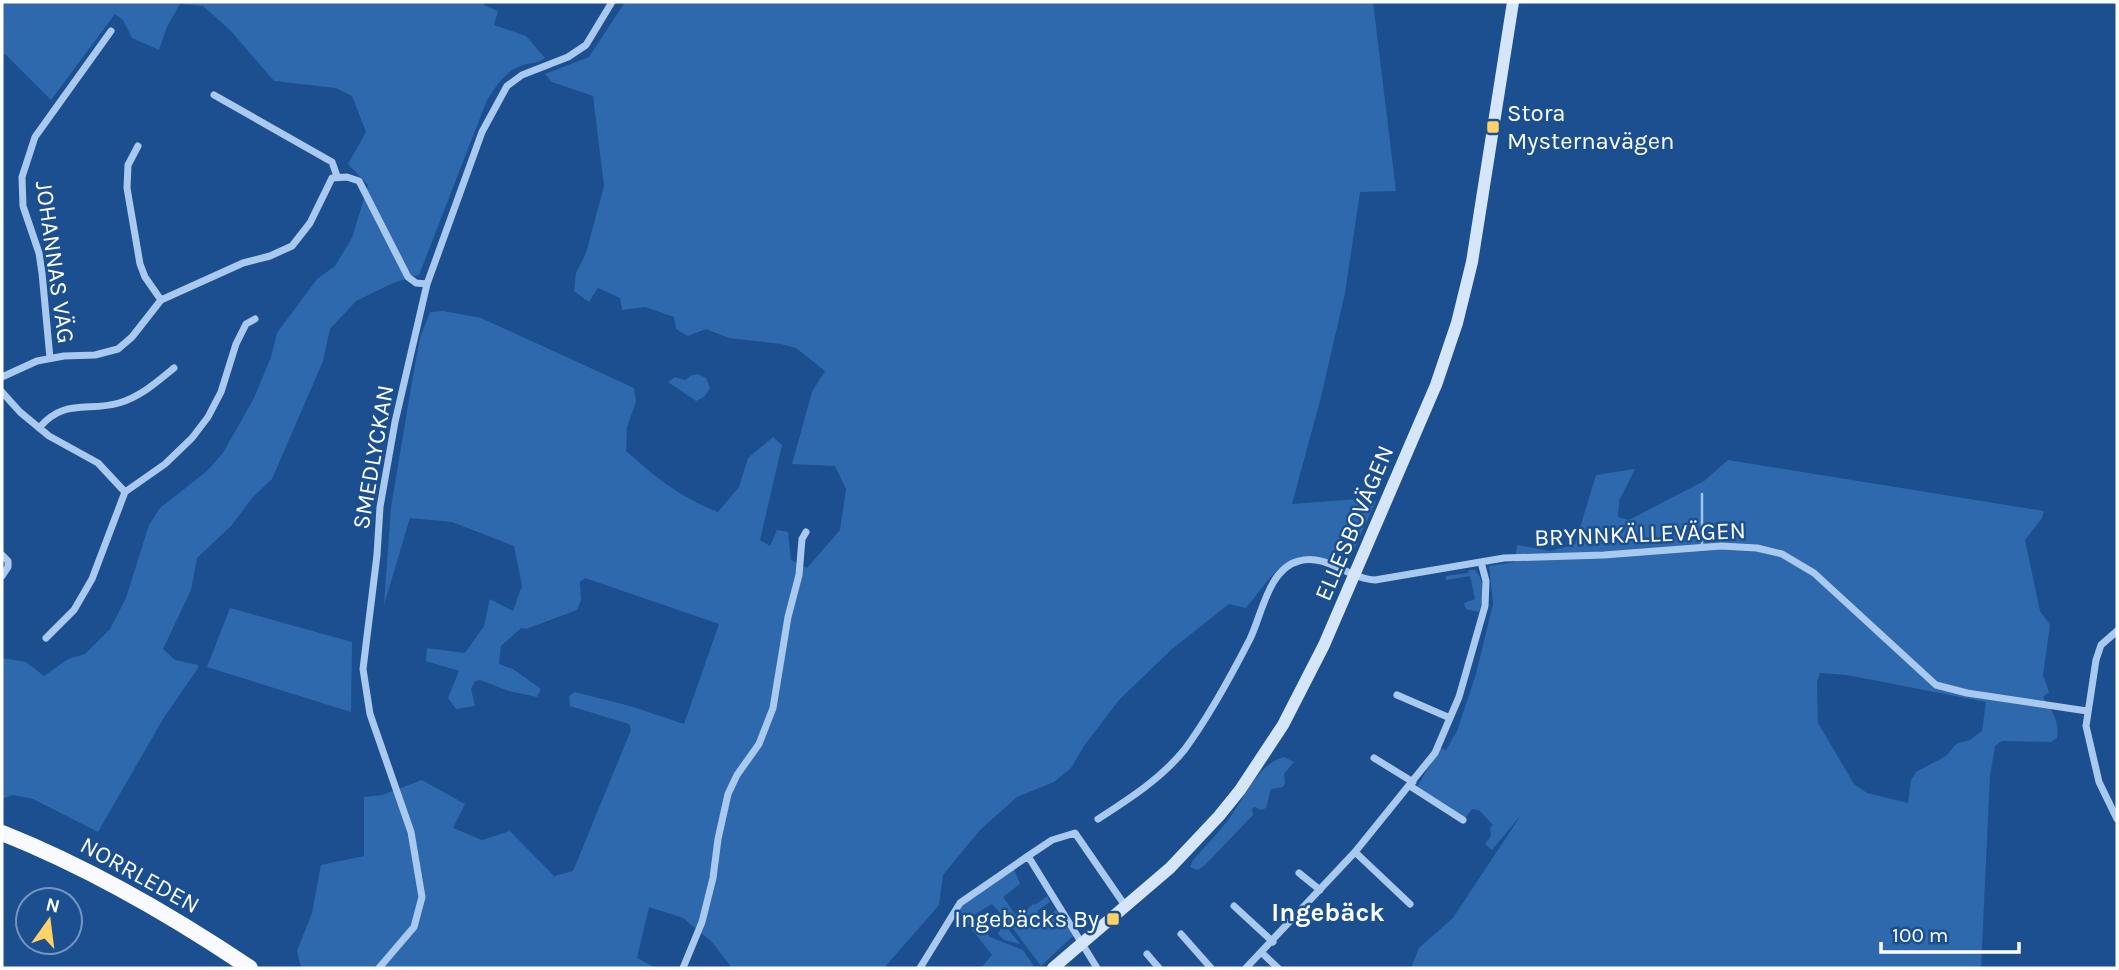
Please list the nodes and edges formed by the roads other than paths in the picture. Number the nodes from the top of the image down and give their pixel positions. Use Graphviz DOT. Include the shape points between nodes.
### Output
graph roads {
  1 [pos="612,2"];
  2 [pos="1513,2"];
  3 [pos="111,31"];
  4 [pos="214,95"];
  5 [pos="138,146"];
  6 [pos="337,176"];
  7 [pos="427,284"];
  8 [pos="161,300"];
  9 [pos="255,319"];
  10 [pos="50,358"];
  11 [pos="174,368"];
  12 [pos="2,377"];
  13 [pos="2,392"];
  14 [pos="39,428"];
  15 [pos="125,492"];
  16 [pos="806,531"];
  17 [pos="2,555"];
  18 [pos="1481,562"];
  19 [pos="2,576"];
  20 [pos="1355,576"];
  21 [pos="2117,631"];
  22 [pos="46,638"];
  23 [pos="1397,695"];
  24 [pos="2087,711"];
  25 [pos="1450,718"];
  26 [pos="1374,758"];
  27 [pos="1412,784"];
  28 [pos="1098,819"];
  29 [pos="2117,819"];
  30 [pos="1463,820"];
  31 [pos="2,833"];
  32 [pos="1355,852"];
  33 [pos="1028,856"];
  34 [pos="1299,873"];
  35 [pos="1320,890"];
  36 [pos="1410,904"];
  37 [pos="1234,906"];
  38 [pos="1126,907"];
  39 [pos="1181,934"];
  40 [pos="1273,942"];
  41 [pos="1083,944"];
  42 [pos="1262,953"];
  43 [pos="1147,954"];
  44 [pos="250,968"];
  45 [pos="379,968"];
  46 [pos="683,968"];
  47 [pos="920,968"];
  48 [pos="1053,968"];
  49 [pos="1097,968"];
  50 [pos="1159,968"];
  51 [pos="1211,968"];
  52 [pos="1246,968"];
  53 [pos="1278,968"];
  1 -- 7 [label="street, SMEDLYCKAN" via="586,45 507,86 482,132"];
  2 -- 20 [label="main road, ELLESBOVÄGEN" via="1472,262 1457,323 1436,385"];
  3 -- 10 [label="street, JOHANNAS VÄG" via="35,137 22,177 23,206 42,268"];
  4 -- 6 [label="street" via="332,162"];
  5 -- 8 [label="street" via="128,165 127,188 140,264"];
  6 -- 7 [label="street" via="359,181 408,277"];
  6 -- 8 [label="street" via="326,186 310,223 292,246"];
  7 -- 45 [label="street, SMEDLYCKAN" via="380,507 363,669 370,714 411,832 422,897 414,927"];
  8 -- 10 [label="street" via="118,349"];
  9 -- 15 [label="street" via="246,324 221,392 192,438"];
  10 -- 12 [label="street"];
  11 -- 14 [label="street" via="120,403 62,410"];
  13 -- 14 [label="street"];
  14 -- 15 [label="street" via="98,463"];
  15 -- 22 [label="street" via="92,579 74,610"];
  16 -- 46 [label="street" via="773,708 760,744 728,794 702,922"];
  17 -- 19 [label="street" via="8,567"];
  18 -- 20 [label="street, BRYNNKÄLLEVÄGEN" via="1375,580"];
  18 -- 24 [label="street, BRYNNKÄLLEVÄGEN" via="1721,546 1769,550 1814,573 1936,685"];
  18 -- 25 [label="street" via="1485,606"];
  20 -- 28 [label="street, BRYNNKÄLLEVÄGEN" via="1314,560 1296,561 1280,572 1222,691 1184,750 1152,781"];
  20 -- 38 [label="main road, ELLESBOVÄGEN" via="1300,695 1240,790 1195,845"];
  21 -- 24 [label="street" via="2101,645"];
  23 -- 25 [label="street"];
  24 -- 29 [label="street" via="2099,782"];
  25 -- 27 [label="street" via="1435,753"];
  26 -- 27 [label="street"];
  27 -- 30 [label="street"];
  27 -- 32 [label="street"];
  31 -- 44 [label="highway, NORRLEDEN" via="113,883"];
  32 -- 35 [label="street"];
  32 -- 36 [label="street"];
  33 -- 38 [label="street" via="1052,840 1075,833"];
  33 -- 41 [label="street"];
  33 -- 47 [label="street" via="960,903"];
  34 -- 35 [label="street"];
  35 -- 40 [label="street"];
  37 -- 40 [label="street"];
  38 -- 41 [label="main road, ELLESBOVÄGEN"];
  39 -- 51 [label="street"];
  40 -- 42 [label="street"];
  41 -- 48 [label="main road, ELLESBOVÄGEN"];
  41 -- 49 [label="street"];
  42 -- 52 [label="street"];
  42 -- 53 [label="street"];
  43 -- 50 [label="street"];
}
